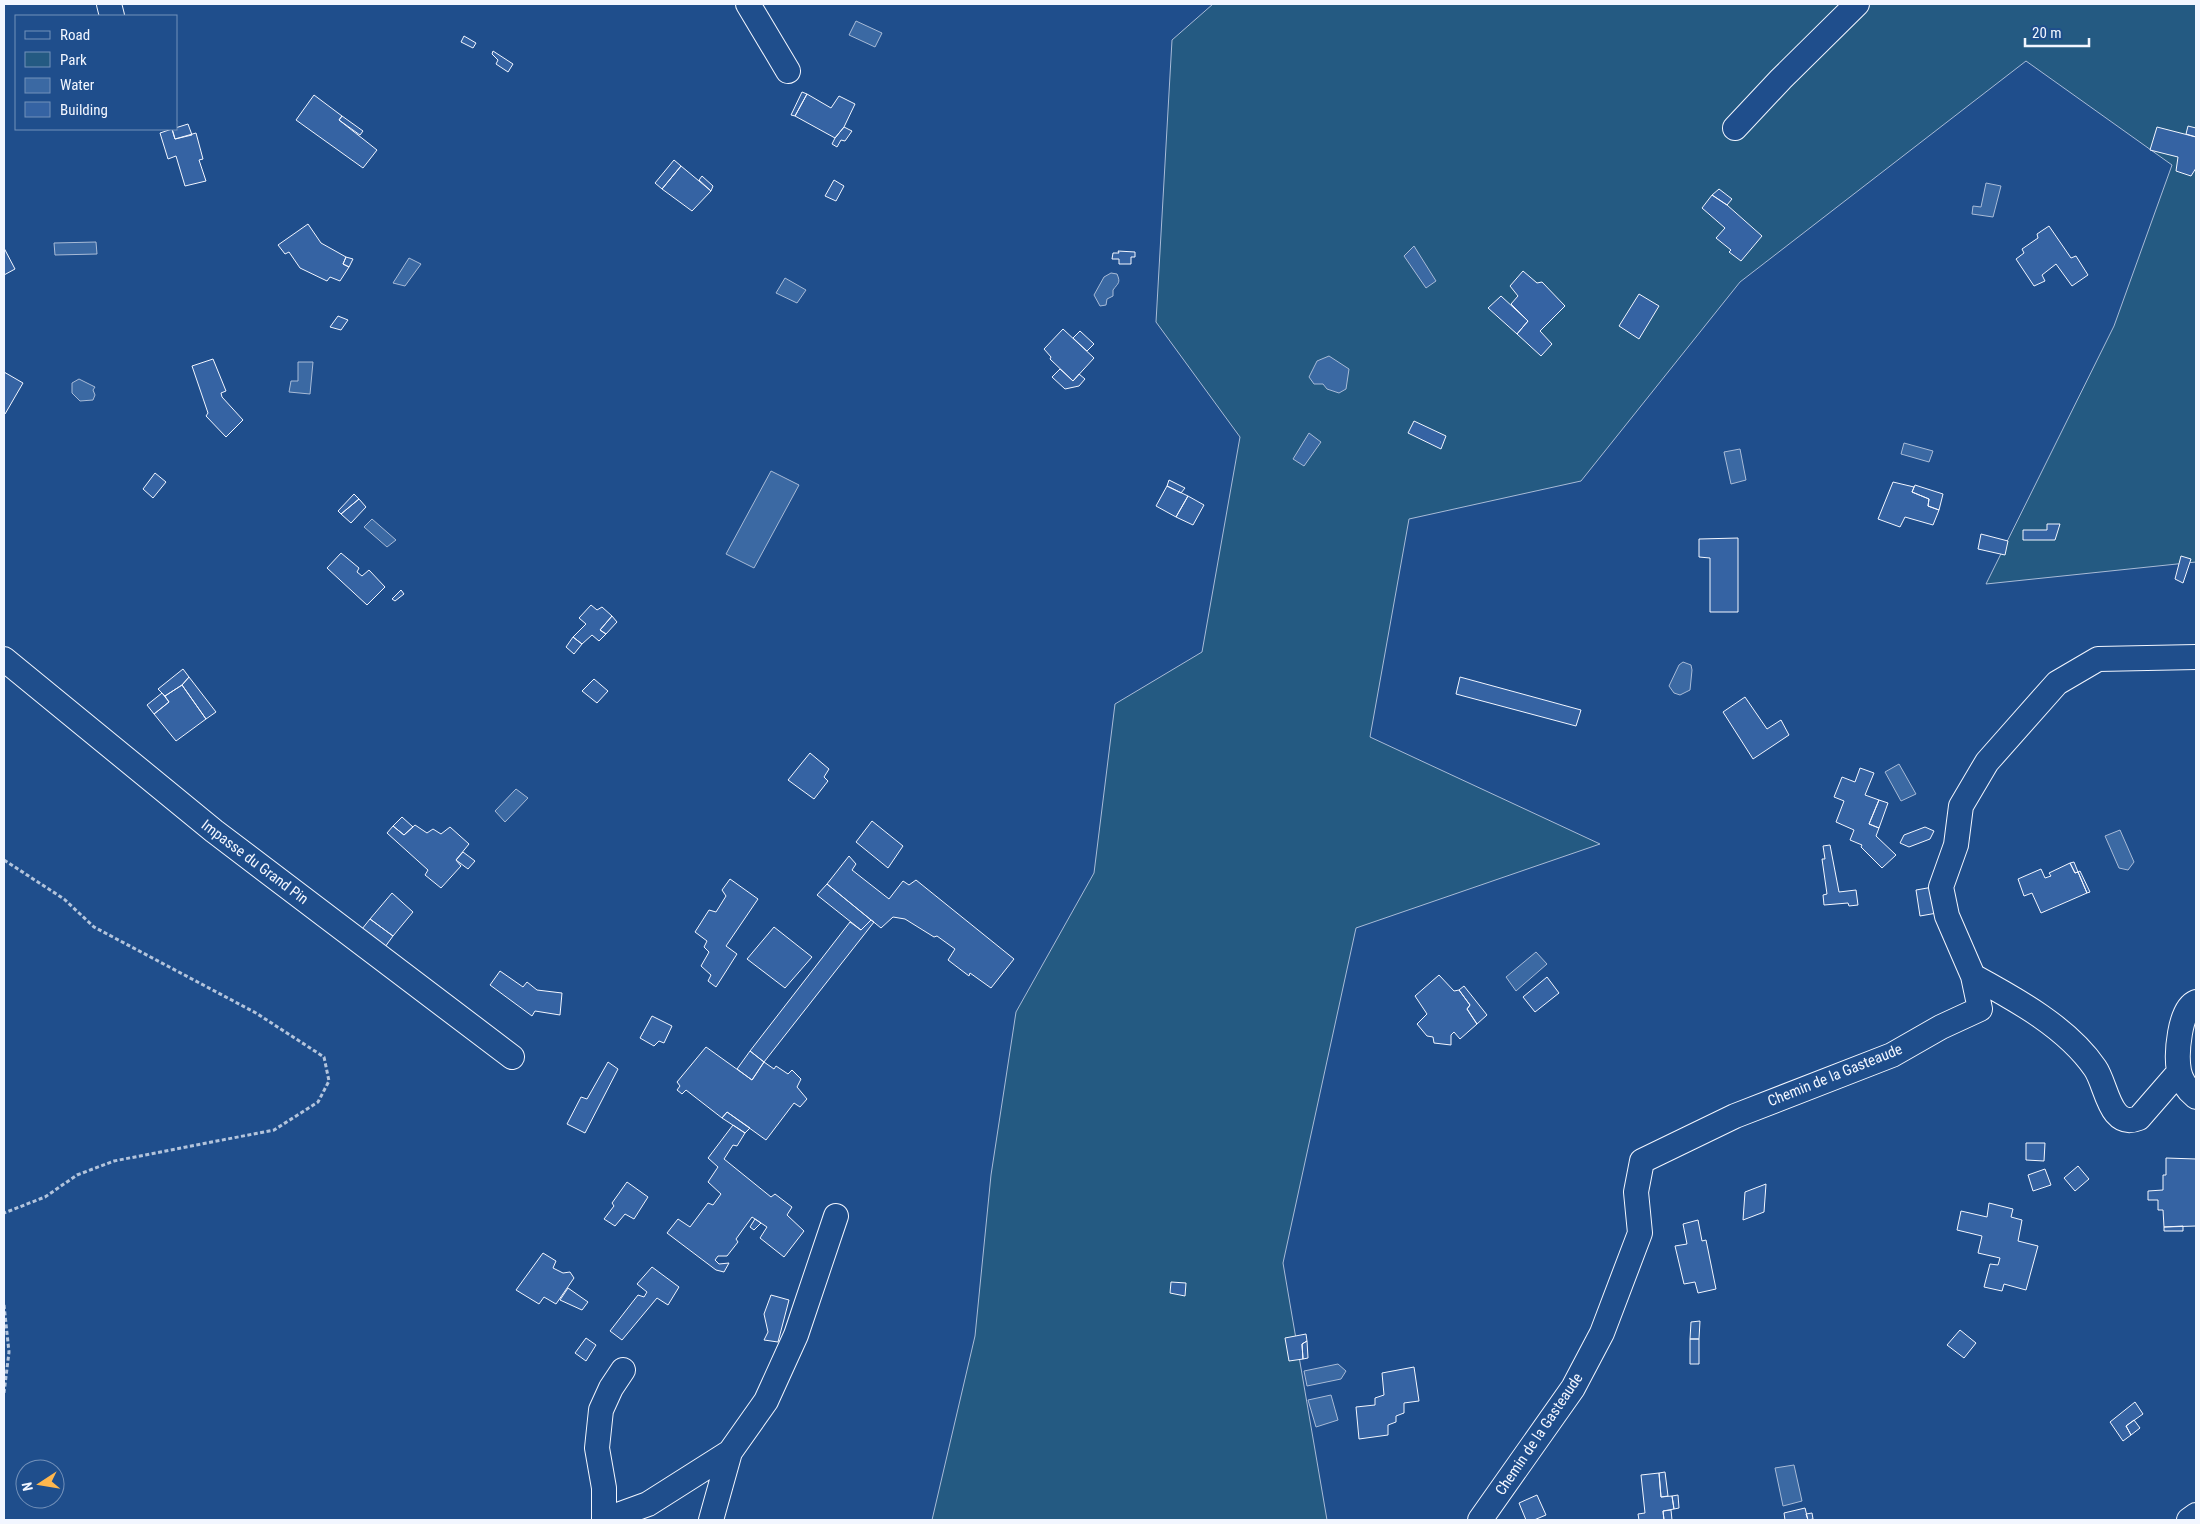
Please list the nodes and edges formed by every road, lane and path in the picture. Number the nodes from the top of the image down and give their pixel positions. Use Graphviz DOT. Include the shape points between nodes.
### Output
graph roads {
  1 [pos="748,4"];
  2 [pos="1857,4"];
  3 [pos="788,71"];
  4 [pos="1736,128"];
  5 [pos="2196,657"];
  6 [pos="4,659"];
  7 [pos="4,860"];
  8 [pos="1973,976"];
  9 [pos="2196,1002"];
  10 [pos="512,1057"];
  11 [pos="2179,1072"];
  12 [pos="2196,1097"];
  13 [pos="4,1213"];
  14 [pos="836,1216"];
  15 [pos="4,1305"];
  16 [pos="623,1370"];
  17 [pos="4,1393"];
  18 [pos="730,1452"];
  19 [pos="2196,1515"];
  20 [pos="604,1520"];
  21 [pos="711,1520"];
  22 [pos="1480,1520"];
  23 [pos="2189,1520"];
  1 -- 3 [label="street"];
  2 -- 4 [label="street"];
  5 -- 8 [label="street, Chemin de la Gasteaude" via="2098,659 2057,683 1987,762 1961,806 1956,845 1941,887 1947,916"];
  6 -- 10 [label="street, Impasse du Grand Pin" via="214,831"];
  7 -- 13 [label="path" via="64,899 94,927 256,1014 324,1057 329,1081 318,1102 274,1130 114,1161 77,1175 45,1197"];
  8 -- 11 [label="street" via="2033,1012 2073,1042 2096,1068 2115,1112 2122,1120 2139,1118"];
  8 -- 22 [label="street, Chemin de la Gasteaude" via="1980,1009 1892,1055 1735,1116 1642,1161 1636,1192 1640,1232 1602,1333 1573,1388"];
  9 -- 11 [label="street" via="2182,1019"];
  11 -- 12 [label="street"];
  14 -- 18 [label="street" via="792,1343 766,1401"];
  15 -- 17 [label="path" via="9,1352"];
  16 -- 20 [label="street" via="601,1410 597,1448 604,1488"];
  18 -- 20 [label="street" via="648,1504"];
  18 -- 21 [label="street"];
  19 -- 23 [label="street"];
}
